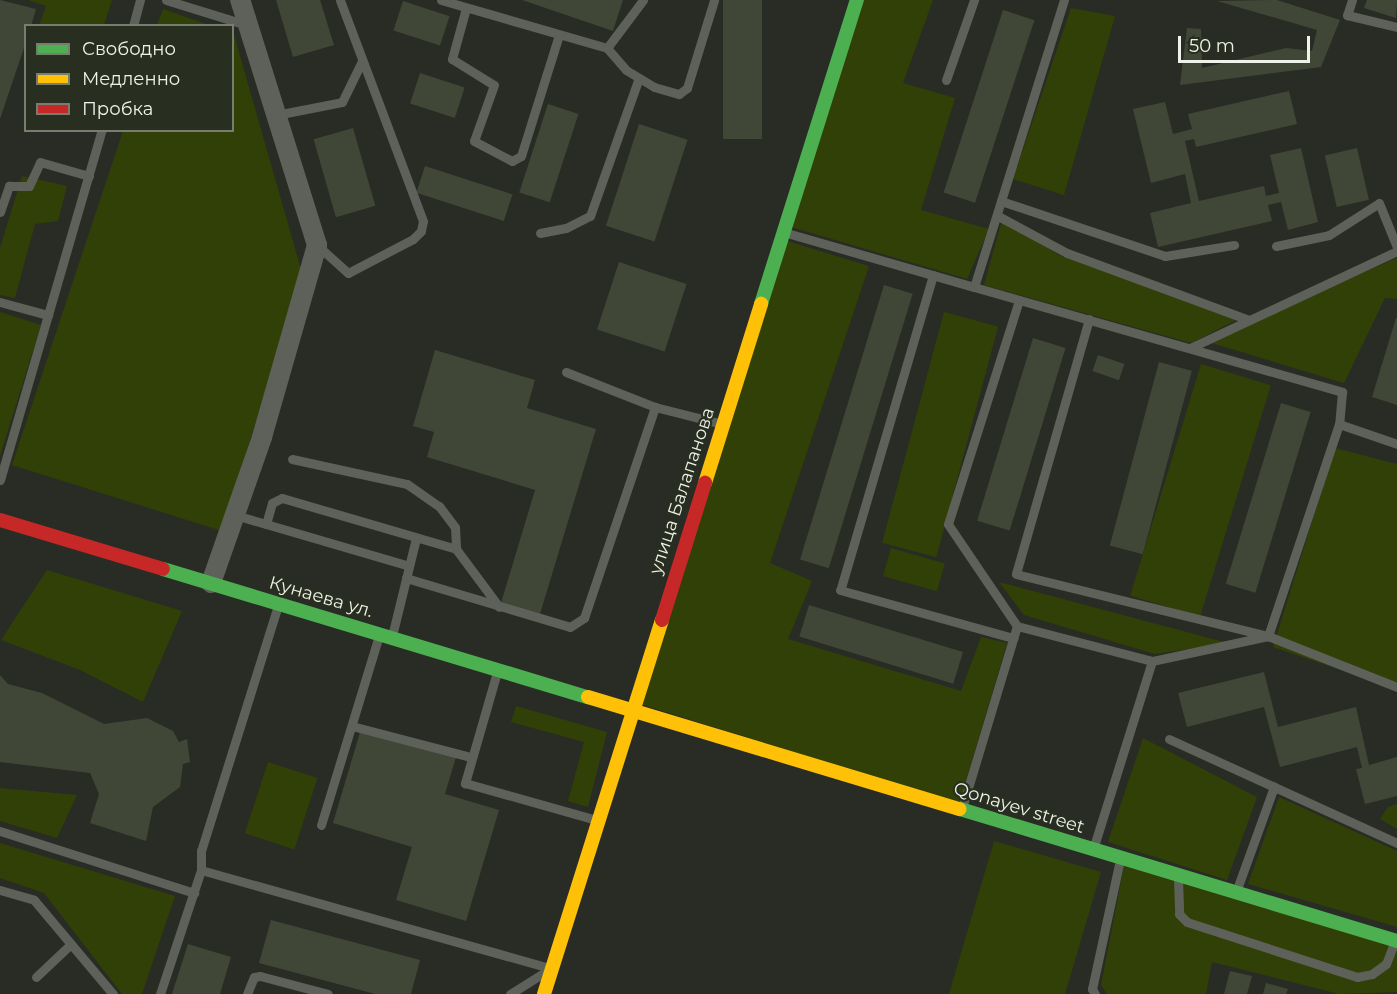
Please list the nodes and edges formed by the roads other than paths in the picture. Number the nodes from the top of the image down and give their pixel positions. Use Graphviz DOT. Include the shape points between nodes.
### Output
graph roads {
  1 [pos="140,0"];
  2 [pos="166,0"];
  3 [pos="240,0"];
  4 [pos="340,0"];
  5 [pos="441,0"];
  6 [pos="643,0"];
  7 [pos="714,0"];
  8 [pos="857,0"];
  9 [pos="974,0"];
  10 [pos="1064,0"];
  11 [pos="1352,0"];
  12 [pos="466,8"];
  13 [pos="134,24"];
  14 [pos="247,25"];
  15 [pos="1397,27"];
  16 [pos="559,35"];
  17 [pos="606,48"];
  18 [pos="362,61"];
  19 [pos="639,78"];
  20 [pos="946,80"];
  21 [pos="276,115"];
  22 [pos="101,132"];
  23 [pos="88,176"];
  24 [pos="1001,201"];
  25 [pos="0,212"];
  26 [pos="998,216"];
  27 [pos="783,232"];
  28 [pos="540,233"];
  29 [pos="318,245"];
  30 [pos="1234,245"];
  31 [pos="1276,246"];
  32 [pos="1397,249"];
  33 [pos="933,275"];
  34 [pos="974,287"];
  35 [pos="1019,300"];
  36 [pos="0,302"];
  37 [pos="48,315"];
  38 [pos="1089,320"];
  39 [pos="1249,320"];
  40 [pos="1190,348"];
  41 [pos="566,372"];
  42 [pos="655,408"];
  43 [pos="722,424"];
  44 [pos="1339,424"];
  45 [pos="1397,444"];
  46 [pos="292,459"];
  47 [pos="0,480"];
  48 [pos="235,515"];
  49 [pos="0,520"];
  50 [pos="266,524"];
  51 [pos="416,538"];
  52 [pos="456,549"];
  53 [pos="409,566"];
  54 [pos="406,578"];
  55 [pos="212,583"];
  56 [pos="279,603"];
  57 [pos="499,607"];
  58 [pos="1017,626"];
  59 [pos="386,635"];
  60 [pos="1268,636"];
  61 [pos="1013,638"];
  62 [pos="1152,661"];
  63 [pos="498,669"];
  64 [pos="1397,687"];
  65 [pos="630,709"];
  66 [pos="352,726"];
  67 [pos="1169,740"];
  68 [pos="470,757"];
  69 [pos="1274,787"];
  70 [pos="962,810"];
  71 [pos="597,820"];
  72 [pos="321,825"];
  73 [pos="0,831"];
  74 [pos="1397,843"];
  75 [pos="1093,849"];
  76 [pos="1120,857"];
  77 [pos="201,870"];
  78 [pos="1178,873"];
  79 [pos="0,890"];
  80 [pos="194,892"];
  81 [pos="1235,892"];
  82 [pos="1396,940"];
  83 [pos="71,944"];
  84 [pos="552,969"];
  85 [pos="36,976"];
  86 [pos="113,994"];
  87 [pos="160,994"];
  88 [pos="247,994"];
  89 [pos="328,994"];
  90 [pos="510,994"];
  91 [pos="544,994"];
  92 [pos="1095,994"];
  1 -- 13 [label="lane"];
  2 -- 14 [label="lane"];
  3 -- 14 [label="street"];
  4 -- 18 [label="lane"];
  5 -- 12 [label="lane"];
  6 -- 17 [label="lane"];
  7 -- 19 [label="lane" via="687,88 670,94"];
  8 -- 27 [label="street, улица Балапанова"];
  9 -- 20 [label="lane"];
  10 -- 24 [label="lane"];
  11 -- 15 [label="lane" via="1347,15"];
  12 -- 16 [label="lane"];
  12 -- 16 [label="lane" via="452,58 494,85 474,141 512,161 521,156"];
  14 -- 21 [label="street"];
  16 -- 17 [label="lane"];
  17 -- 19 [label="lane"];
  18 -- 21 [label="lane" via="342,102"];
  18 -- 29 [label="lane" via="423,221 421,231 348,273"];
  19 -- 28 [label="lane" via="590,216 566,228"];
  21 -- 29 [label="street"];
  22 -- 23 [label="lane"];
  23 -- 25 [label="lane" via="40,162 29,186 9,186"];
  23 -- 37 [label="lane"];
  24 -- 26 [label="lane"];
  24 -- 30 [label="lane" via="1165,256"];
  26 -- 34 [label="lane"];
  26 -- 39 [label="lane" via="1067,253"];
  27 -- 33 [label="lane"];
  27 -- 43 [label="street, улица Балапанова"];
  29 -- 48 [label="street"];
  31 -- 32 [label="lane" via="1329,234 1379,203"];
  32 -- 39 [label="lane"];
  33 -- 34 [label="lane"];
  33 -- 61 [label="lane" via="840,590"];
  34 -- 35 [label="lane"];
  35 -- 38 [label="lane"];
  35 -- 58 [label="lane" via="948,524"];
  36 -- 37 [label="lane"];
  37 -- 47 [label="lane"];
  38 -- 40 [label="lane"];
  38 -- 60 [label="lane" via="1016,574"];
  39 -- 40 [label="lane"];
  40 -- 44 [label="lane" via="1342,392"];
  41 -- 42 [label="lane"];
  42 -- 43 [label="lane"];
  42 -- 57 [label="lane" via="584,618 570,627"];
  43 -- 65 [label="street, улица Балапанова"];
  44 -- 45 [label="lane"];
  44 -- 60 [label="lane"];
  46 -- 52 [label="lane" via="407,484 439,506 455,527"];
  48 -- 50 [label="lane"];
  48 -- 55 [label="street"];
  49 -- 55 [label="street, Кунаева ул."];
  50 -- 51 [label="lane" via="272,503 282,498"];
  50 -- 53 [label="lane"];
  51 -- 52 [label="lane"];
  51 -- 53 [label="lane"];
  52 -- 57 [label="lane"];
  53 -- 54 [label="lane"];
  54 -- 57 [label="lane"];
  54 -- 59 [label="lane"];
  55 -- 56 [label="street, Кунаева ул."];
  56 -- 59 [label="street, Кунаева ул."];
  56 -- 77 [label="lane" via="201,851"];
  58 -- 61 [label="lane"];
  58 -- 62 [label="lane"];
  59 -- 63 [label="street, Кунаева ул."];
  59 -- 66 [label="lane"];
  60 -- 62 [label="lane"];
  60 -- 64 [label="lane"];
  61 -- 70 [label="lane"];
  62 -- 75 [label="lane"];
  63 -- 65 [label="street, Кунаева ул."];
  63 -- 68 [label="lane"];
  65 -- 70 [label="street, Qonayev street"];
  65 -- 71 [label="street, улица Балапанова"];
  66 -- 68 [label="lane"];
  66 -- 72 [label="lane"];
  67 -- 69 [label="lane"];
  68 -- 71 [label="lane" via="465,783"];
  69 -- 74 [label="lane"];
  69 -- 81 [label="lane"];
  70 -- 75 [label="street, Qonayev street"];
  71 -- 84 [label="street, улица Балапанова"];
  73 -- 80 [label="lane"];
  75 -- 76 [label="street, Qonayev street"];
  76 -- 78 [label="street, Qonayev street"];
  76 -- 92 [label="lane" via="1092,989"];
  77 -- 80 [label="lane"];
  77 -- 84 [label="lane"];
  78 -- 81 [label="street, Qonayev street"];
  78 -- 82 [label="lane" via="1179,914 1187,922 1356,977 1372,974 1386,964"];
  79 -- 83 [label="lane" via="34,900"];
  80 -- 87 [label="lane"];
  81 -- 82 [label="street, Qonayev street"];
  83 -- 85 [label="lane"];
  83 -- 86 [label="lane"];
  84 -- 90 [label="lane"];
  84 -- 91 [label="street, улица Балапанова"];
  88 -- 89 [label="lane" via="254,977 260,976"];
}
